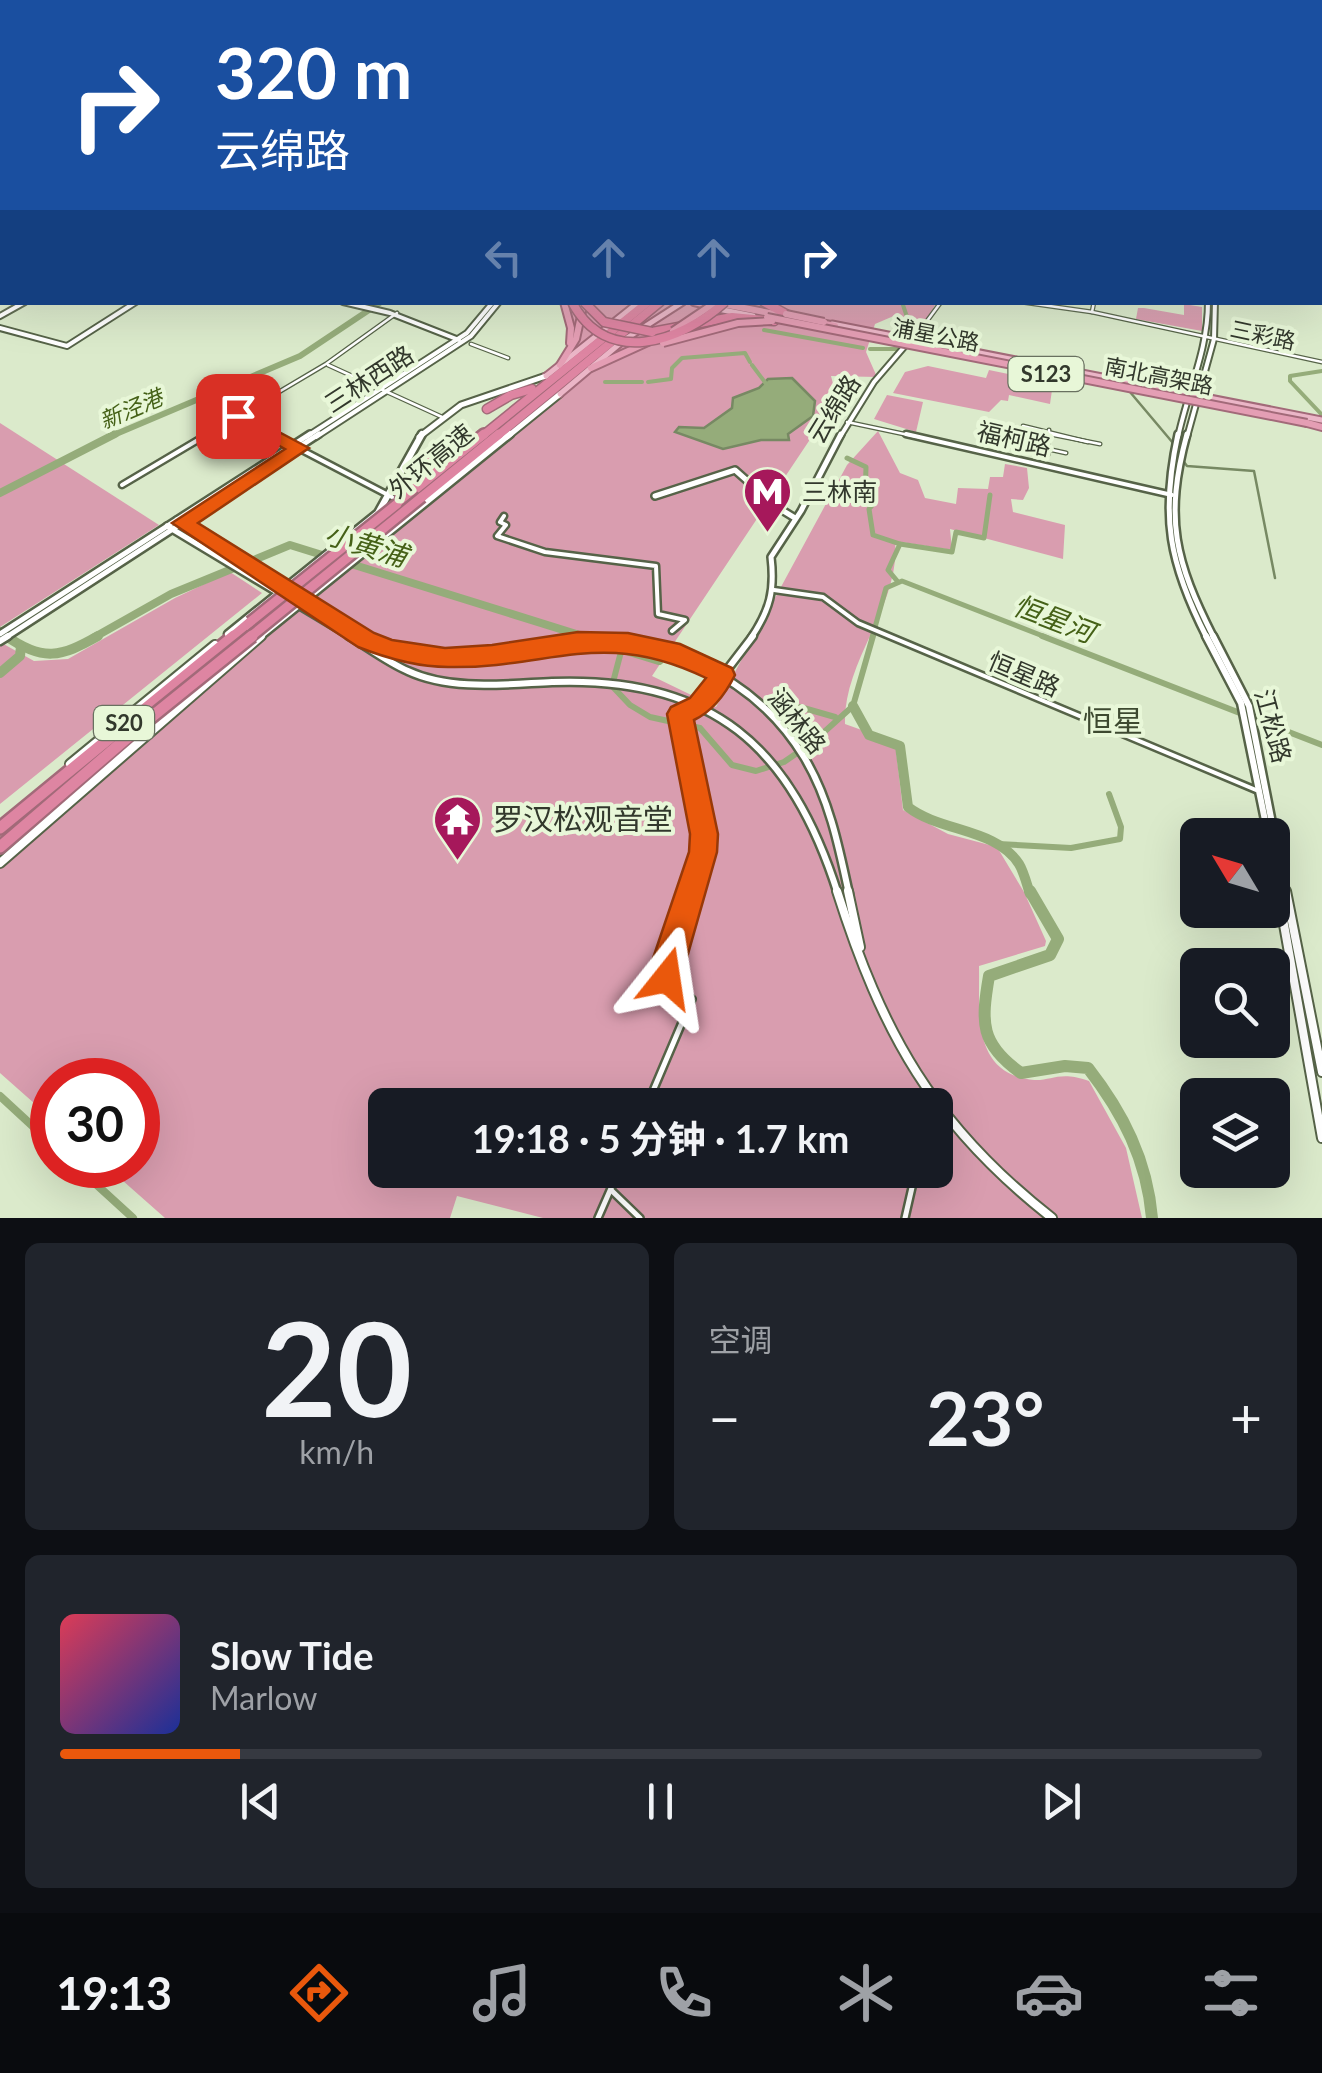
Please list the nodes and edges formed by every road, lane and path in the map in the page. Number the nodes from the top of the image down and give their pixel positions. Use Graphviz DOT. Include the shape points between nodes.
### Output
graph roads {
  1 [pos="129,305"];
  2 [pos="493,305"];
  3 [pos="565,305"];
  4 [pos="573,305"];
  5 [pos="583,305"];
  6 [pos="587,305"];
  7 [pos="635,305"];
  8 [pos="645,305"];
  9 [pos="656,305"];
  10 [pos="670,305"];
  11 [pos="680,305"];
  12 [pos="699,305"];
  13 [pos="709,305"];
  14 [pos="711,305"];
  15 [pos="722,305"];
  16 [pos="731,305"];
  17 [pos="740,305"];
  18 [pos="760,305"];
  19 [pos="768,305"];
  20 [pos="939,305"];
  21 [pos="1042,305"];
  22 [pos="1093,305"];
  23 [pos="1208,305"];
  24 [pos="1214,305"];
  25 [pos="363,306"];
  26 [pos="1092,312"];
  27 [pos="580,313"];
  28 [pos="669,313"];
  29 [pos="396,314"];
  30 [pos="784,318"];
  31 [pos="835,326"];
  32 [pos="0,328"];
  33 [pos="824,328"];
  34 [pos="1211,338"];
  35 [pos="461,340"];
  36 [pos="913,340"];
  37 [pos="905,346"];
  38 [pos="596,350"];
  39 [pos="568,352"];
  40 [pos="622,353"];
  41 [pos="508,358"];
  42 [pos="1322,362"];
  43 [pos="326,364"];
  44 [pos="560,365"];
  45 [pos="591,368"];
  46 [pos="546,376"];
  47 [pos="532,389"];
  48 [pos="383,390"];
  49 [pos="560,394"];
  50 [pos="1190,398"];
  51 [pos="488,409"];
  52 [pos="521,410"];
  53 [pos="238,416"];
  54 [pos="442,417"];
  55 [pos="847,422"];
  56 [pos="988,422"];
  57 [pos="1304,423"];
  58 [pos="1321,424"];
  59 [pos="1048,432"];
  60 [pos="1100,444"];
  61 [pos="1034,446"];
  62 [pos="297,447"];
  63 [pos="1048,449"];
  64 [pos="434,451"];
  65 [pos="1066,453"];
  66 [pos="1048,455"];
  67 [pos="122,485"];
  68 [pos="414,492"];
  69 [pos="1170,495"];
  70 [pos="655,496"];
  71 [pos="394,500"];
  72 [pos="504,516"];
  73 [pos="795,518"];
  74 [pos="180,521"];
  75 [pos="170,528"];
  76 [pos="774,590"];
  77 [pos="281,591"];
  78 [pos="300,603"];
  79 [pos="672,631"];
  80 [pos="0,638"];
  81 [pos="723,675"];
  82 [pos="699,706"];
  83 [pos="1252,728"];
  84 [pos="1260,792"];
  85 [pos="1265,818"];
  86 [pos="0,825"];
  87 [pos="0,846"];
  88 [pos="0,863"];
  89 [pos="1284,928"];
  90 [pos="864,970"];
  91 [pos="1322,1072"];
  92 [pos="654,1088"];
  93 [pos="1322,1138"];
  94 [pos="610,1188"];
  95 [pos="912,1188"];
  96 [pos="598,1218"];
  97 [pos="640,1218"];
  98 [pos="905,1218"];
  99 [pos="1052,1218"];
  1 -- 32 [label="street" via="65,346"];
  2 -- 35 [label="street, 三林西路"];
  3 -- 39 [label="highway"];
  4 -- 15 [label="highway, bridge" via="591,330 636,342 683,333"];
  5 -- 27 [label="highway, bridge"];
  6 -- 30 [label="highway, bridge" via="600,320 640,332 732,317"];
  7 -- 44 [label="main road"];
  8 -- 38 [label="highway, 外环高速 / S20, bridge"];
  9 -- 38 [label="highway, 外环高速 / S20, bridge"];
  10 -- 28 [label="main road"];
  11 -- 28 [label="main road"];
  12 -- 37 [label="main road, 浦星公路 / S123"];
  13 -- 33 [label="highway, 南北高架路, bridge"];
  14 -- 40 [label="highway, bridge"];
  16 -- 31 [label="highway, 南北高架路, bridge"];
  17 -- 36 [label="main road, 浦星公路 / S123"];
  18 -- 30 [label="highway"];
  19 -- 30 [label="highway"];
  20 -- 36 [label="street"];
  21 -- 26 [label="street, 三彩路"];
  22 -- 26 [label="street"];
  23 -- 34 [label="street"];
  24 -- 34 [label="street"];
  25 -- 29 [label="street"];
  26 -- 34 [label="street, 三彩路"];
  27 -- 39 [label="highway"];
  28 -- 45 [label="main road"];
  29 -- 35 [label="street"];
  29 -- 43 [label="street"];
  30 -- 31 [label="highway, bridge"];
  30 -- 33 [label="highway, bridge"];
  30 -- 40 [label="highway, bridge"];
  31 -- 58 [label="highway, 南北高架路, bridge"];
  33 -- 57 [label="highway, 南北高架路, bridge"];
  34 -- 42 [label="street, 三彩路"];
  34 -- 50 [label="street, 江松路"];
  35 -- 41 [label="street"];
  35 -- 48 [label="street, 三林西路"];
  36 -- 37 [label="street"];
  36 -- 50 [label="main road, 浦星公路 / S123"];
  37 -- 50 [label="main road, 浦星公路 / S123"];
  37 -- 55 [label="street, 云绵路"];
  38 -- 52 [label="highway, 外环高速 / S20"];
  39 -- 44 [label="highway"];
  40 -- 45 [label="highway"];
  43 -- 48 [label="street"];
  43 -- 53 [label="street"];
  44 -- 46 [label="main road"];
  45 -- 49 [label="main road"];
  46 -- 47 [label="highway"];
  46 -- 54 [label="main road"];
  47 -- 51 [label="highway"];
  47 -- 52 [label="highway"];
  48 -- 54 [label="street"];
  48 -- 62 [label="street, 三林西路"];
  49 -- 52 [label="highway"];
  49 -- 78 [label="main road, bridge"];
  50 -- 57 [label="main road, 浦星公路 / S123"];
  50 -- 58 [label="main road, 浦星公路 / S123"];
  50 -- 69 [label="street, 江松路"];
  52 -- 68 [label="highway, 外环高速 / S20"];
  53 -- 62 [label="street"];
  53 -- 67 [label="street"];
  54 -- 71 [label="main road" via="419,437"];
  55 -- 69 [label="street, 福柯路"];
  55 -- 73 [label="street, 云绵路"];
  56 -- 59 [label="street"];
  57 -- 58 [label="highway, 南北高架路"];
  59 -- 60 [label="street"];
  59 -- 63 [label="street"];
  61 -- 63 [label="street"];
  62 -- 71 [label="street"];
  62 -- 74 [label="street, 三林西路"];
  63 -- 65 [label="street"];
  63 -- 66 [label="street"];
  64 -- 68 [label="highway"];
  68 -- 71 [label="highway, 外环高速 / S20"];
  68 -- 87 [label="highway, 外环高速 / S20, bridge"];
  69 -- 83 [label="street, 江松路" via="1184,574"];
  70 -- 73 [label="street" via="735,470 775,510"];
  71 -- 77 [label="main road, bridge"];
  71 -- 86 [label="highway, 外环高速 / S20, bridge"];
  72 -- 79 [label="street" via="497,536 545,552 656,566 658,614 685,620"];
  73 -- 76 [label="street, 云绵路" via="771,557"];
  74 -- 75 [label="street, 三林西路"];
  74 -- 77 [label="street, 涵林路"];
  75 -- 77 [label="street, 涵林路"];
  75 -- 80 [label="street, 三林西路"];
  76 -- 81 [label="street, 云绵路"];
  76 -- 84 [label="street, 恒星路" via="823,597 869,628"];
  77 -- 78 [label="street, 涵林路"];
  77 -- 86 [label="main road"];
  78 -- 81 [label="street, 涵林路" via="366,640 414,654 475,657 608,641 680,654"];
  78 -- 82 [label="street, 涵林路" via="397,666 438,682 486,687 604,679"];
  78 -- 88 [label="main road"];
  81 -- 82 [label="street, 云绵路"];
  81 -- 90 [label="street, 涵林路" via="758,703 807,762 830,816"];
  82 -- 90 [label="street, 涵林路" via="785,778 820,836"];
  82 -- 92 [label="street" via="680,714 703,852 666,967 667,978 692,999"];
  83 -- 84 [label="street, 江松路"];
  83 -- 91 [label="street, 江松路"];
  84 -- 85 [label="street, 江松路"];
  89 -- 93 [label="street"];
  90 -- 99 [label="street, 涵林路" via="894,1039 934,1102 987,1162"];
  94 -- 96 [label="street"];
  94 -- 97 [label="street"];
  95 -- 98 [label="street"];
}
